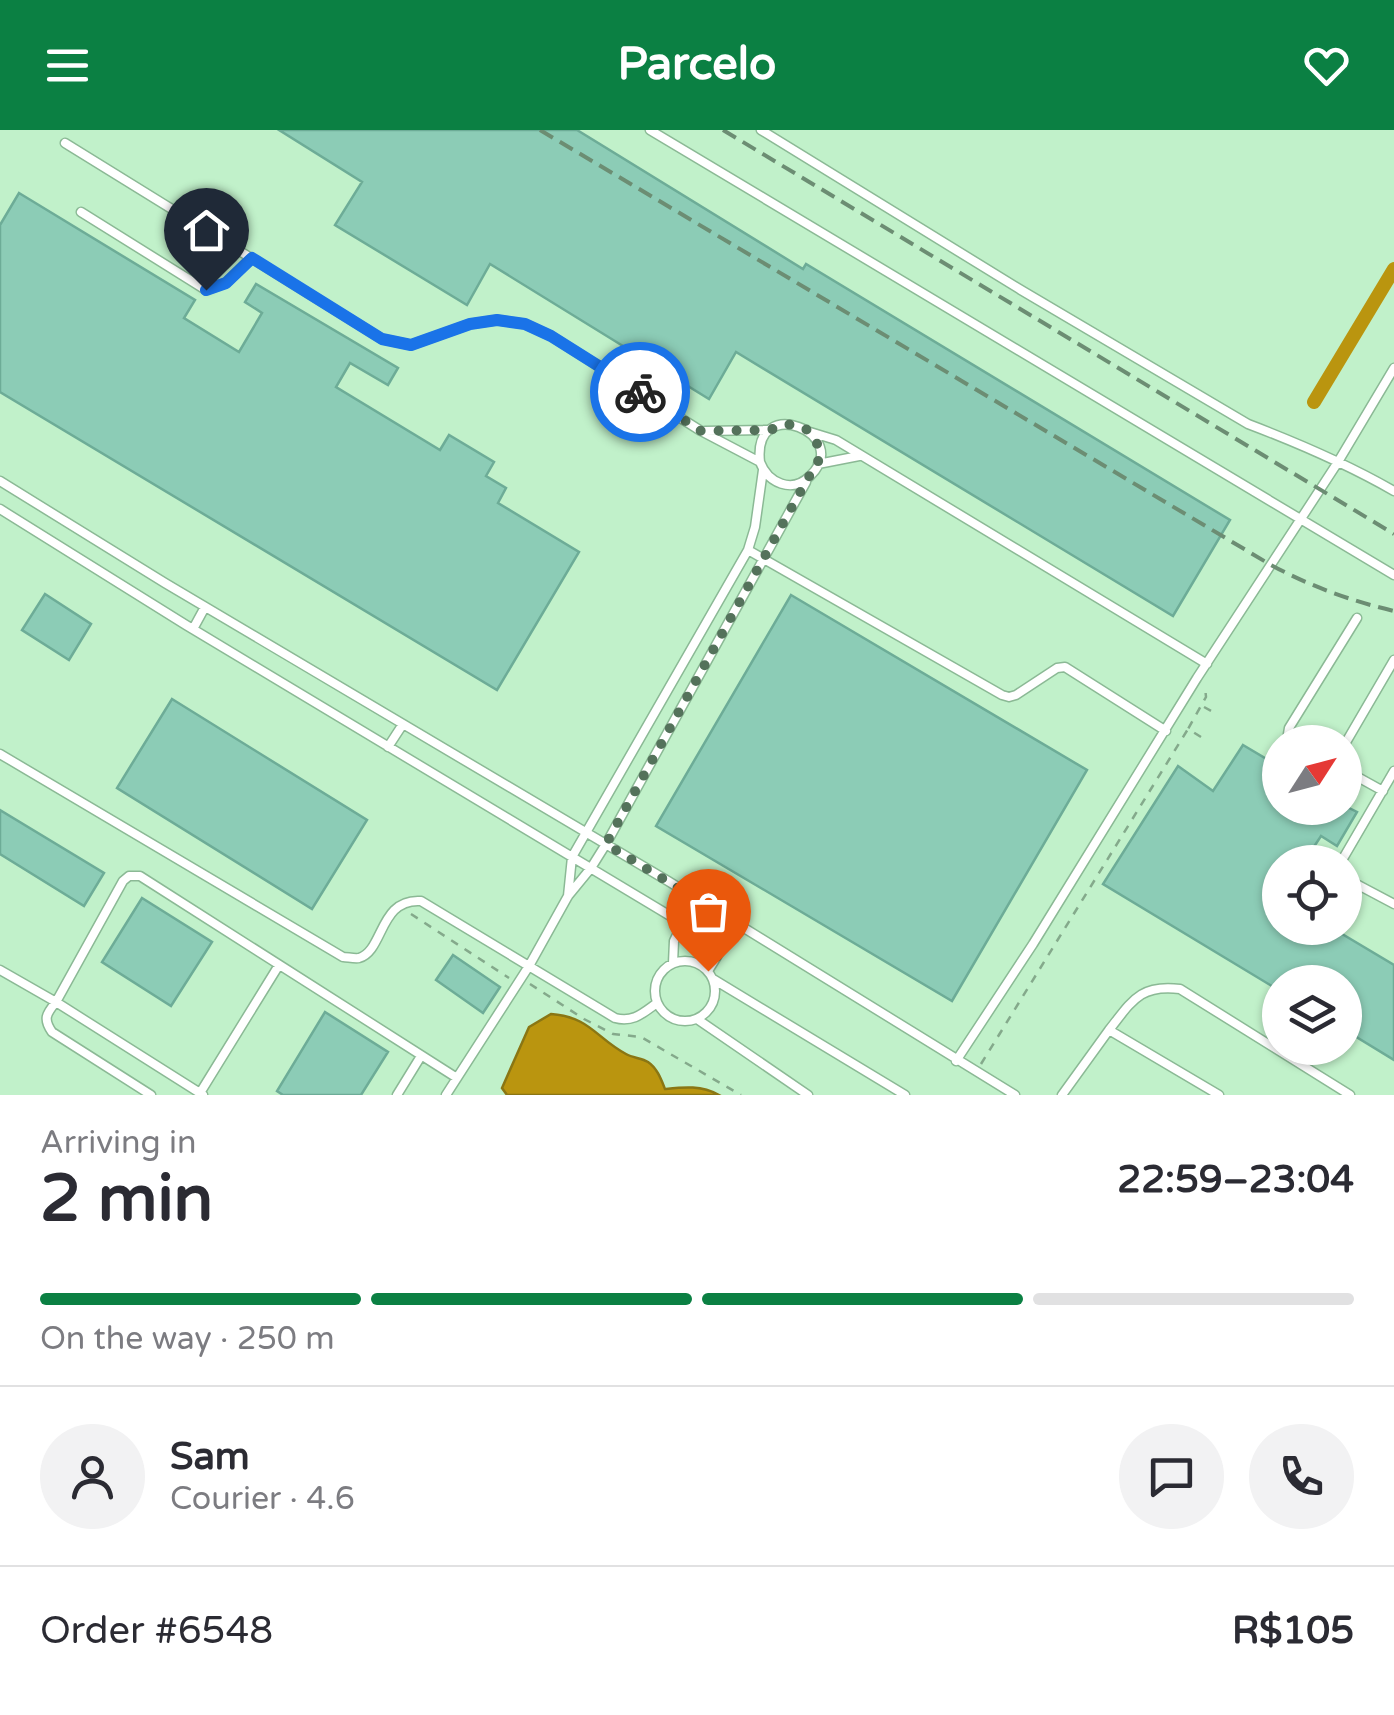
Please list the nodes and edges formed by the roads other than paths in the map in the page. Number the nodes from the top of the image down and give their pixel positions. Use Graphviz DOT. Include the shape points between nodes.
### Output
graph roads {
  1 [pos="650,130"];
  2 [pos="761,130"];
  3 [pos="65,143"];
  4 [pos="81,212"];
  5 [pos="252,258"];
  6 [pos="1394,368"];
  7 [pos="770,430"];
  8 [pos="701,431"];
  9 [pos="810,432"];
  10 [pos="859,456"];
  11 [pos="1338,462"];
  12 [pos="818,464"];
  13 [pos="761,466"];
  14 [pos="808,478"];
  15 [pos="0,481"];
  16 [pos="1394,492"];
  17 [pos="19,493"];
  18 [pos="4,511"];
  19 [pos="1300,520"];
  20 [pos="748,550"];
  21 [pos="764,560"];
  22 [pos="1394,575"];
  23 [pos="205,606"];
  24 [pos="1357,618"];
  25 [pos="192,629"];
  26 [pos="1394,660"];
  27 [pos="1207,664"];
  28 [pos="668,689"];
  29 [pos="686,700"];
  30 [pos="403,724"];
  31 [pos="1290,725"];
  32 [pos="1356,725"];
  33 [pos="1166,731"];
  34 [pos="388,747"];
  35 [pos="0,754"];
  36 [pos="1394,772"];
  37 [pos="1362,779"];
  38 [pos="1383,791"];
  39 [pos="585,832"];
  40 [pos="606,844"];
  41 [pos="1351,845"];
  42 [pos="572,857"];
  43 [pos="591,868"];
  44 [pos="1362,887"];
  45 [pos="568,896"];
  46 [pos="696,898"];
  47 [pos="1394,904"];
  48 [pos="682,923"];
  49 [pos="737,924"];
  50 [pos="673,963"];
  51 [pos="278,966"];
  52 [pos="529,966"];
  53 [pos="0,970"];
  54 [pos="710,975"];
  55 [pos="56,1002"];
  56 [pos="657,1003"];
  57 [pos="697,1019"];
  58 [pos="1109,1030"];
  59 [pos="421,1056"];
  60 [pos="956,1060"];
  61 [pos="457,1078"];
  62 [pos="201,1094"];
  63 [pos="151,1095"];
  64 [pos="397,1095"];
  65 [pos="446,1095"];
  66 [pos="808,1095"];
  67 [pos="905,1095"];
  68 [pos="1014,1095"];
  69 [pos="1062,1095"];
  70 [pos="1219,1095"];
  71 [pos="1350,1095"];
  1 -- 19 [label="lane"];
  2 -- 11 [label="lane" via="1248,424"];
  3 -- 5 [label="lane"];
  4 -- 5 [label="lane" via="206,290 226,283"];
  5 -- 8 [label="lane" via="382,339 411,345 470,324 525,324"];
  6 -- 11 [label="lane"];
  7 -- 8 [label="lane"];
  7 -- 9 [label="lane" via="786,424"];
  7 -- 13 [label="lane" via="760,445"];
  8 -- 13 [label="lane"];
  9 -- 10 [label="lane"];
  9 -- 12 [label="lane" via="819,447"];
  10 -- 12 [label="lane"];
  10 -- 27 [label="lane"];
  11 -- 16 [label="lane"];
  11 -- 19 [label="lane"];
  12 -- 14 [label="lane"];
  13 -- 14 [label="lane" via="784,485"];
  13 -- 20 [label="lane"];
  14 -- 21 [label="lane"];
  15 -- 17 [label="lane"];
  17 -- 18 [label="lane"];
  17 -- 23 [label="lane"];
  18 -- 25 [label="lane"];
  19 -- 22 [label="lane"];
  19 -- 27 [label="lane"];
  20 -- 21 [label="lane"];
  20 -- 28 [label="lane"];
  21 -- 29 [label="lane"];
  21 -- 33 [label="lane" via="1002,695 1016,695 1065,667"];
  23 -- 25 [label="lane"];
  23 -- 30 [label="lane"];
  24 -- 31 [label="lane"];
  25 -- 34 [label="lane"];
  26 -- 32 [label="lane"];
  27 -- 33 [label="lane"];
  28 -- 29 [label="lane"];
  28 -- 39 [label="lane"];
  29 -- 40 [label="lane"];
  30 -- 34 [label="lane"];
  30 -- 39 [label="lane"];
  33 -- 60 [label="lane"];
  34 -- 42 [label="lane"];
  35 -- 52 [label="lane" via="343,957 366,954 396,907 421,900"];
  36 -- 38 [label="lane"];
  37 -- 38 [label="lane"];
  38 -- 41 [label="lane"];
  39 -- 40 [label="lane"];
  39 -- 42 [label="lane"];
  40 -- 43 [label="lane"];
  40 -- 46 [label="lane"];
  42 -- 43 [label="lane"];
  42 -- 45 [label="lane"];
  43 -- 45 [label="lane"];
  43 -- 48 [label="lane"];
  44 -- 47 [label="lane"];
  45 -- 52 [label="lane"];
  46 -- 48 [label="lane"];
  46 -- 49 [label="lane"];
  48 -- 50 [label="lane"];
  49 -- 54 [label="lane"];
  49 -- 60 [label="lane"];
  50 -- 54 [label="lane" via="692,961"];
  50 -- 56 [label="lane" via="659,976"];
  51 -- 55 [label="lane" via="140,876 130,876"];
  51 -- 59 [label="lane"];
  51 -- 62 [label="lane"];
  52 -- 56 [label="lane" via="622,1020"];
  52 -- 61 [label="lane"];
  53 -- 55 [label="lane"];
  54 -- 57 [label="lane" via="711,1006"];
  54 -- 67 [label="lane"];
  55 -- 62 [label="lane"];
  55 -- 63 [label="lane" via="46,1015 52,1032"];
  56 -- 57 [label="lane" via="669,1017"];
  57 -- 66 [label="lane"];
  58 -- 69 [label="lane"];
  58 -- 70 [label="lane"];
  58 -- 71 [label="lane" via="1135,997 1150,989 1180,989"];
  59 -- 61 [label="lane"];
  59 -- 64 [label="lane"];
  60 -- 68 [label="lane"];
  61 -- 65 [label="lane"];
}
